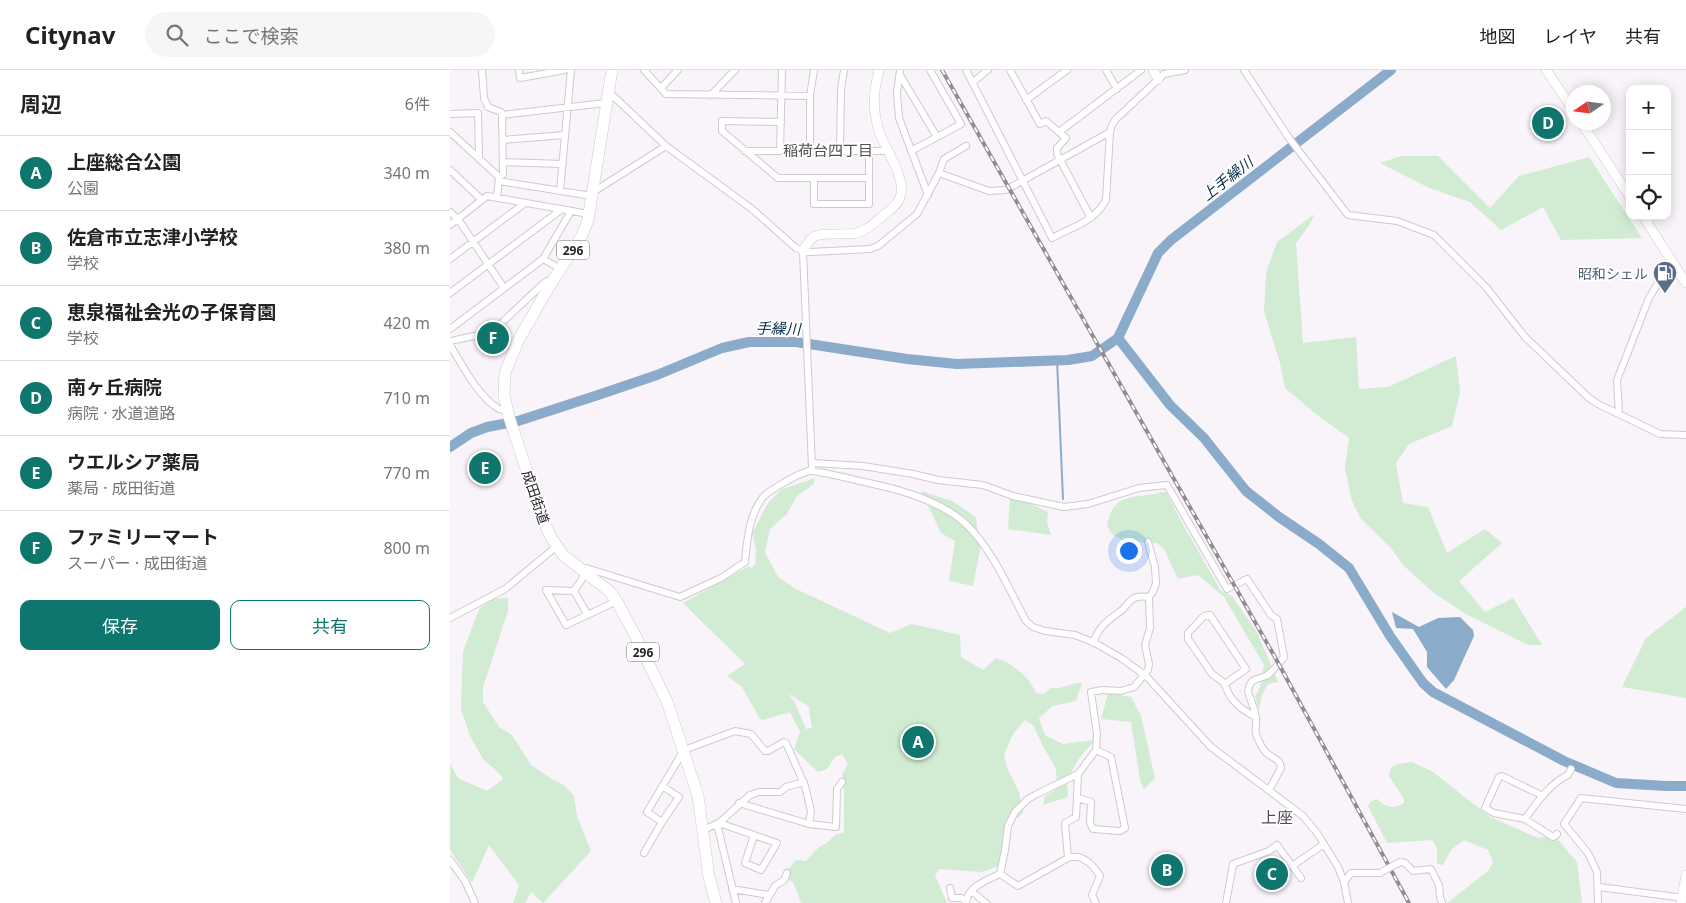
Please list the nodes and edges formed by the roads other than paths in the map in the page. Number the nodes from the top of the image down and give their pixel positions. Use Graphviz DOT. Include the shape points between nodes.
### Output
graph roads {
  1 [pos="482,70"];
  2 [pos="519,70"];
  3 [pos="565,70"];
  4 [pos="571,70"];
  5 [pos="644,70"];
  6 [pos="678,70"];
  7 [pos="735,70"];
  8 [pos="782,70"];
  9 [pos="814,70"];
  10 [pos="844,70"];
  11 [pos="879,70"];
  12 [pos="930,70"];
  13 [pos="966,70"];
  14 [pos="988,70"];
  15 [pos="1010,70"];
  16 [pos="1067,70"];
  17 [pos="1106,70"];
  18 [pos="1141,70"];
  19 [pos="1153,70"];
  20 [pos="1185,70"];
  21 [pos="1244,70"];
  22 [pos="1546,70"];
  23 [pos="611,71"];
  24 [pos="545,72"];
  25 [pos="900,72"];
  26 [pos="1158,79"];
  27 [pos="972,82"];
  28 [pos="661,88"];
  29 [pos="1117,89"];
  30 [pos="608,91"];
  31 [pos="711,95"];
  32 [pos="781,95"];
  33 [pos="810,96"];
  34 [pos="1566,99"];
  35 [pos="1026,100"];
  36 [pos="606,103"];
  37 [pos="568,108"];
  38 [pos="450,114"];
  39 [pos="502,115"];
  40 [pos="781,122"];
  41 [pos="1586,130"];
  42 [pos="450,132"];
  43 [pos="1058,132"];
  44 [pos="1110,132"];
  45 [pos="566,135"];
  46 [pos="937,137"];
  47 [pos="502,140"];
  48 [pos="666,146"];
  49 [pos="966,146"];
  50 [pos="745,151"];
  51 [pos="780,151"];
  52 [pos="810,151"];
  53 [pos="840,151"];
  54 [pos="869,151"];
  55 [pos="888,151"];
  56 [pos="911,151"];
  57 [pos="479,158"];
  58 [pos="1061,160"];
  59 [pos="503,162"];
  60 [pos="563,164"];
  61 [pos="450,170"];
  62 [pos="939,173"];
  63 [pos="814,178"];
  64 [pos="869,178"];
  65 [pos="499,179"];
  66 [pos="1023,181"];
  67 [pos="1626,190"];
  68 [pos="560,191"];
  69 [pos="593,194"];
  70 [pos="928,194"];
  71 [pos="498,198"];
  72 [pos="482,200"];
  73 [pos="525,203"];
  74 [pos="562,209"];
  75 [pos="571,211"];
  76 [pos="450,212"];
  77 [pos="589,214"];
  78 [pos="1092,218"];
  79 [pos="458,219"];
  80 [pos="1646,220"];
  81 [pos="450,224"];
  82 [pos="473,242"];
  83 [pos="803,251"];
  84 [pos="450,259"];
  85 [pos="543,259"];
  86 [pos="488,264"];
  87 [pos="1674,264"];
  88 [pos="557,274"];
  89 [pos="1686,283"];
  90 [pos="504,288"];
  91 [pos="450,293"];
  92 [pos="450,330"];
  93 [pos="450,341"];
  94 [pos="450,346"];
  95 [pos="508,414"];
  96 [pos="1619,414"];
  97 [pos="1686,435"];
  98 [pos="813,463"];
  99 [pos="810,471"];
  100 [pos="1148,542"];
  101 [pos="557,546"];
  102 [pos="585,572"];
  103 [pos="574,590"];
  104 [pos="1150,597"];
  105 [pos="617,602"];
  106 [pos="588,615"];
  107 [pos="450,618"];
  108 [pos="1093,643"];
  109 [pos="1145,675"];
  110 [pos="1225,684"];
  111 [pos="1256,717"];
  112 [pos="684,750"];
  113 [pos="1096,750"];
  114 [pos="1571,769"];
  115 [pos="1078,774"];
  116 [pos="804,782"];
  117 [pos="842,782"];
  118 [pos="662,786"];
  119 [pos="1269,790"];
  120 [pos="1542,796"];
  121 [pos="1077,798"];
  122 [pos="739,803"];
  123 [pos="1686,809"];
  124 [pos="1525,819"];
  125 [pos="662,822"];
  126 [pos="718,823"];
  127 [pos="809,824"];
  128 [pos="704,830"];
  129 [pos="1557,834"];
  130 [pos="754,835"];
  131 [pos="1324,844"];
  132 [pos="644,853"];
  133 [pos="1068,858"];
  134 [pos="450,860"];
  135 [pos="1292,866"];
  136 [pos="788,873"];
  137 [pos="1000,874"];
  138 [pos="1686,875"];
  139 [pos="1301,878"];
  140 [pos="1344,882"];
  141 [pos="1599,887"];
  142 [pos="950,888"];
  143 [pos="732,889"];
  144 [pos="971,891"];
  145 [pos="769,895"];
  146 [pos="1683,900"];
  147 [pos="966,901"];
  148 [pos="475,903"];
  149 [pos="716,903"];
  150 [pos="736,903"];
  151 [pos="765,903"];
  152 [pos="986,903"];
  153 [pos="1096,903"];
  154 [pos="1226,903"];
  155 [pos="1348,903"];
  156 [pos="1442,903"];
  157 [pos="1598,903"];
  1 -- 39 [label="street" via="484,98 488,107"];
  2 -- 24 [label="street" via="520,78"];
  3 -- 24 [label="street"];
  4 -- 37 [label="street"];
  5 -- 28 [label="street"];
  6 -- 28 [label="street"];
  7 -- 31 [label="street"];
  8 -- 32 [label="street"];
  9 -- 33 [label="street"];
  10 -- 53 [label="street"];
  11 -- 55 [label="street" via="874,102 880,134"];
  12 -- 46 [label="street" via="961,124"];
  13 -- 27 [label="street"];
  14 -- 27 [label="street"];
  15 -- 35 [label="street"];
  16 -- 35 [label="street"];
  17 -- 29 [label="street"];
  18 -- 29 [label="street"];
  19 -- 26 [label="street"];
  20 -- 26 [label="street" via="1167,72"];
  21 -- 96 [label="street" via="1289,138 1345,212 1353,216 1397,221 1434,235 1486,287 1525,337 1589,398"];
  22 -- 34 [label="street"];
  23 -- 30 [label="highway, 成田街道 / 296"];
  25 -- 46 [label="street"];
  25 -- 56 [label="street" via="897,109"];
  26 -- 44 [label="street" via="1116,119"];
  27 -- 66 [label="street"];
  28 -- 31 [label="street" via="666,94"];
  29 -- 43 [label="street"];
  30 -- 36 [label="highway, 成田街道 / 296"];
  30 -- 48 [label="street"];
  31 -- 32 [label="street"];
  32 -- 33 [label="street"];
  32 -- 40 [label="street"];
  33 -- 52 [label="street"];
  35 -- 43 [label="street" via="1040,124 1046,121"];
  36 -- 37 [label="street"];
  36 -- 69 [label="highway, 成田街道 / 296"];
  37 -- 39 [label="street"];
  37 -- 45 [label="street"];
  38 -- 57 [label="street" via="478,114"];
  39 -- 47 [label="street"];
  40 -- 50 [label="street" via="722,121 722,132"];
  40 -- 51 [label="street"];
  41 -- 67 [label="street"];
  42 -- 57 [label="street"];
  43 -- 58 [label="street" via="1066,138 1057,148"];
  44 -- 58 [label="street"];
  44 -- 78 [label="street" via="1106,200"];
  45 -- 47 [label="street"];
  45 -- 60 [label="street"];
  46 -- 56 [label="street"];
  47 -- 59 [label="street"];
  48 -- 69 [label="street"];
  48 -- 83 [label="street"];
  49 -- 62 [label="street" via="944,159"];
  50 -- 51 [label="street"];
  50 -- 63 [label="street" via="778,178"];
  51 -- 52 [label="street"];
  52 -- 53 [label="street"];
  53 -- 54 [label="street"];
  54 -- 55 [label="street"];
  54 -- 64 [label="street"];
  55 -- 83 [label="street" via="901,183 900,200 895,206 864,230 815,236"];
  56 -- 70 [label="street"];
  57 -- 65 [label="street"];
  58 -- 66 [label="street"];
  58 -- 78 [label="street"];
  59 -- 60 [label="street"];
  59 -- 65 [label="street" via="503,174"];
  60 -- 68 [label="street"];
  61 -- 72 [label="street"];
  62 -- 66 [label="street" via="995,192"];
  62 -- 70 [label="street"];
  63 -- 64 [label="street"];
  63 -- 64 [label="street" via="814,204 870,204"];
  65 -- 68 [label="street"];
  65 -- 71 [label="street"];
  66 -- 78 [label="street" via="1052,238"];
  68 -- 69 [label="street"];
  69 -- 77 [label="highway, 成田街道 / 296"];
  70 -- 83 [label="street" via="917,214 878,246"];
  71 -- 72 [label="street" via="487,196"];
  71 -- 73 [label="street"];
  72 -- 79 [label="street"];
  73 -- 74 [label="street"];
  73 -- 82 [label="street"];
  74 -- 75 [label="street"];
  74 -- 86 [label="street"];
  75 -- 77 [label="street"];
  75 -- 85 [label="street"];
  76 -- 79 [label="street"];
  77 -- 88 [label="highway, 成田街道 / 296" via="582,235"];
  79 -- 81 [label="street"];
  79 -- 82 [label="street"];
  80 -- 87 [label="street"];
  82 -- 84 [label="street"];
  82 -- 86 [label="street"];
  83 -- 98 [label="street"];
  85 -- 88 [label="street"];
  85 -- 90 [label="street"];
  86 -- 90 [label="street"];
  86 -- 91 [label="street"];
  87 -- 89 [label="street"];
  87 -- 96 [label="street" via="1649,298 1617,380"];
  88 -- 93 [label="street" via="495,329"];
  88 -- 95 [label="highway, 成田街道 / 296" via="508,362 503,384"];
  90 -- 92 [label="street"];
  94 -- 95 [label="street" via="488,400"];
  95 -- 101 [label="highway, 成田街道 / 296" via="543,520"];
  96 -- 97 [label="street" via="1660,434"];
  98 -- 99 [label="street"];
  98 -- 111 [label="street" via="863,466 983,485 1013,496 1064,507 1088,504 1139,488 1167,485 1227,589 1247,579 1277,619 1284,657 1267,675 1256,678 1249,686"];
  99 -- 102 [label="street" via="792,478 763,497 748,532 745,562 680,597 586,568"];
  99 -- 108 [label="street" via="905,492 945,510 965,523 987,550 1026,621 1045,631 1075,635"];
  100 -- 104 [label="street" via="1156,583"];
  101 -- 102 [label="highway, 成田街道 / 296"];
  101 -- 107 [label="street" via="505,589"];
  102 -- 103 [label="street"];
  102 -- 105 [label="highway, 成田街道 / 296" via="609,591"];
  103 -- 106 [label="street"];
  103 -- 106 [label="street" via="546,590 566,625"];
  104 -- 108 [label="street" via="1133,599 1110,618"];
  104 -- 109 [label="street" via="1150,628 1145,645 1149,664"];
  105 -- 106 [label="street"];
  105 -- 112 [label="highway, 成田街道 / 296" via="664,695"];
  108 -- 109 [label="street"];
  109 -- 113 [label="street" via="1134,687 1091,692 1097,727"];
  109 -- 119 [label="street" via="1211,747"];
  110 -- 110 [label="street" via="1212,674 1188,639 1188,634 1204,616 1210,615 1246,669"];
  110 -- 111 [label="street" via="1231,699"];
  111 -- 119 [label="street" via="1254,730 1262,748 1281,764"];
  112 -- 116 [label="street" via="735,731 751,734 765,751 784,742"];
  112 -- 118 [label="street"];
  112 -- 128 [label="highway, 成田街道 / 296"];
  113 -- 115 [label="street"];
  113 -- 121 [label="street" via="1111,757 1125,828 1120,831 1093,829 1090,824 1092,802"];
  114 -- 120 [label="street"];
  115 -- 121 [label="street"];
  115 -- 137 [label="street" via="1028,799 1015,812 1008,826"];
  116 -- 122 [label="street" via="780,792 759,792"];
  116 -- 127 [label="street" via="811,811"];
  117 -- 127 [label="street" via="837,788 836,827"];
  118 -- 125 [label="street" via="647,812"];
  118 -- 125 [label="street" via="679,797"];
  119 -- 131 [label="street" via="1303,816"];
  120 -- 124 [label="street"];
  120 -- 124 [label="street" via="1499,777 1485,808"];
  121 -- 133 [label="street" via="1076,817 1064,823"];
  122 -- 126 [label="street"];
  122 -- 127 [label="street"];
  123 -- 141 [label="street" via="1581,798 1564,824 1588,853 1597,872"];
  124 -- 129 [label="street" via="1553,837"];
  125 -- 132 [label="street"];
  126 -- 128 [label="street"];
  126 -- 130 [label="street"];
  126 -- 143 [label="street"];
  128 -- 149 [label="highway, 成田街道 / 296" via="709,877"];
  130 -- 130 [label="street" via="777,843 761,870 745,863"];
  131 -- 135 [label="street"];
  131 -- 140 [label="street"];
  133 -- 137 [label="street" via="1018,886"];
  133 -- 153 [label="street" via="1082,858 1099,873 1092,895"];
  134 -- 148 [label="street"];
  135 -- 139 [label="street"];
  135 -- 154 [label="street" via="1277,845 1233,864"];
  136 -- 145 [label="street"];
  137 -- 144 [label="street"];
  138 -- 146 [label="street"];
  140 -- 155 [label="street"];
  140 -- 156 [label="street, bridge" via="1351,873 1380,873 1400,862 1405,863 1413,871 1431,869 1439,885"];
  141 -- 146 [label="street"];
  141 -- 157 [label="street"];
  142 -- 147 [label="street" via="952,898"];
  143 -- 145 [label="street"];
  143 -- 150 [label="street"];
  144 -- 147 [label="street"];
  144 -- 152 [label="street"];
  145 -- 151 [label="street"];
}
